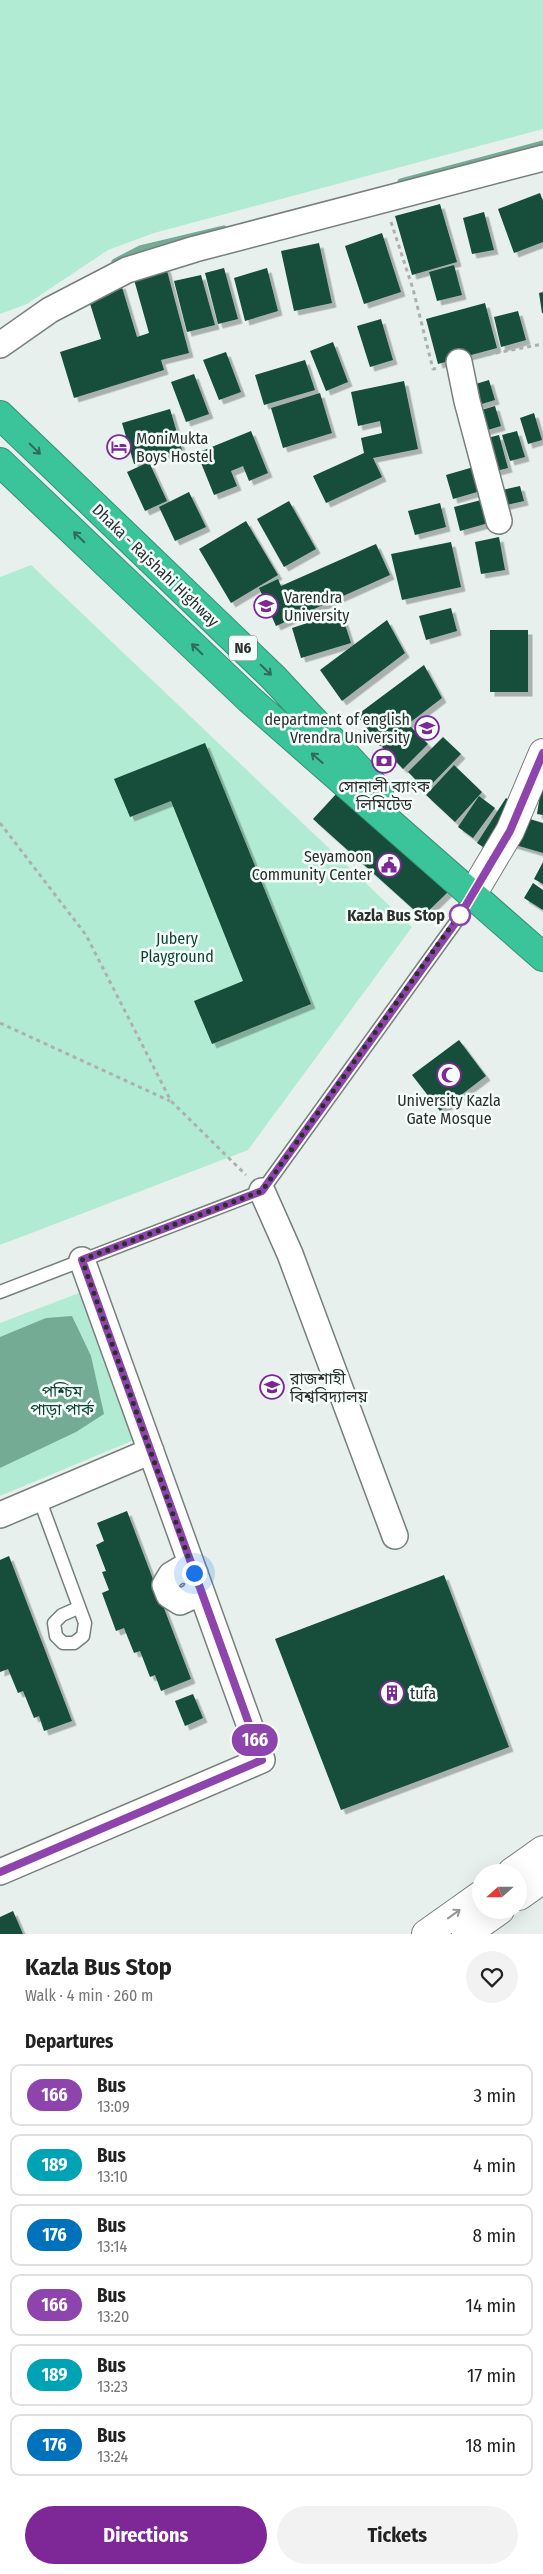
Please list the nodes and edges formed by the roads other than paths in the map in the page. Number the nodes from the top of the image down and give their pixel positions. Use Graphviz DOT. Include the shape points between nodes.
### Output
graph roads {
  1 [pos="543,158"];
  2 [pos="0,345"];
  3 [pos="459,362"];
  4 [pos="0,415"];
  5 [pos="0,462"];
  6 [pos="498,521"];
  7 [pos="542,757"];
  8 [pos="473,893"];
  9 [pos="543,957"];
  10 [pos="262,1191"];
  11 [pos="82,1260"];
  12 [pos="0,1292"];
  13 [pos="150,1451"];
  14 [pos="40,1498"];
  15 [pos="0,1515"];
  16 [pos="395,1536"];
  17 [pos="78,1608"];
  18 [pos="543,1850"];
  19 [pos="523,1864"];
  20 [pos="0,1872"];
  21 [pos="543,1879"];
  22 [pos="528,1890"];
  23 [pos="472,1901"];
  24 [pos="487,1919"];
  25 [pos="426,1934"];
  26 [pos="466,1934"];
  1 -- 2 [label="street" via="195,249 127,270 50,310"];
  3 -- 6 [label="street"];
  4 -- 8 [label="highway, Dhaka - Rajshahi Highway / N6, one-way" via="273,677"];
  8 -- 5 [label="highway, Dhaka - Rajshahi Highway / N6, one-way" via="249,700"];
  7 -- 8 [label="main road" via="510,831"];
  8 -- 9 [label="highway, Dhaka - Rajshahi Highway / N6"];
  8 -- 10 [label="lane" via="456,922"];
  10 -- 11 [label="lane"];
  10 -- 16 [label="street" via="290,1254"];
  11 -- 12 [label="lane"];
  11 -- 13 [label="street"];
  13 -- 14 [label="street"];
  13 -- 20 [label="street" via="262,1760"];
  14 -- 15 [label="street"];
  14 -- 17 [label="lane"];
  18 -- 19 [label="main road"];
  21 -- 22 [label="main road"];
  25 -- 23 [label="main road, one-way"];
  24 -- 26 [label="main road"];
}
